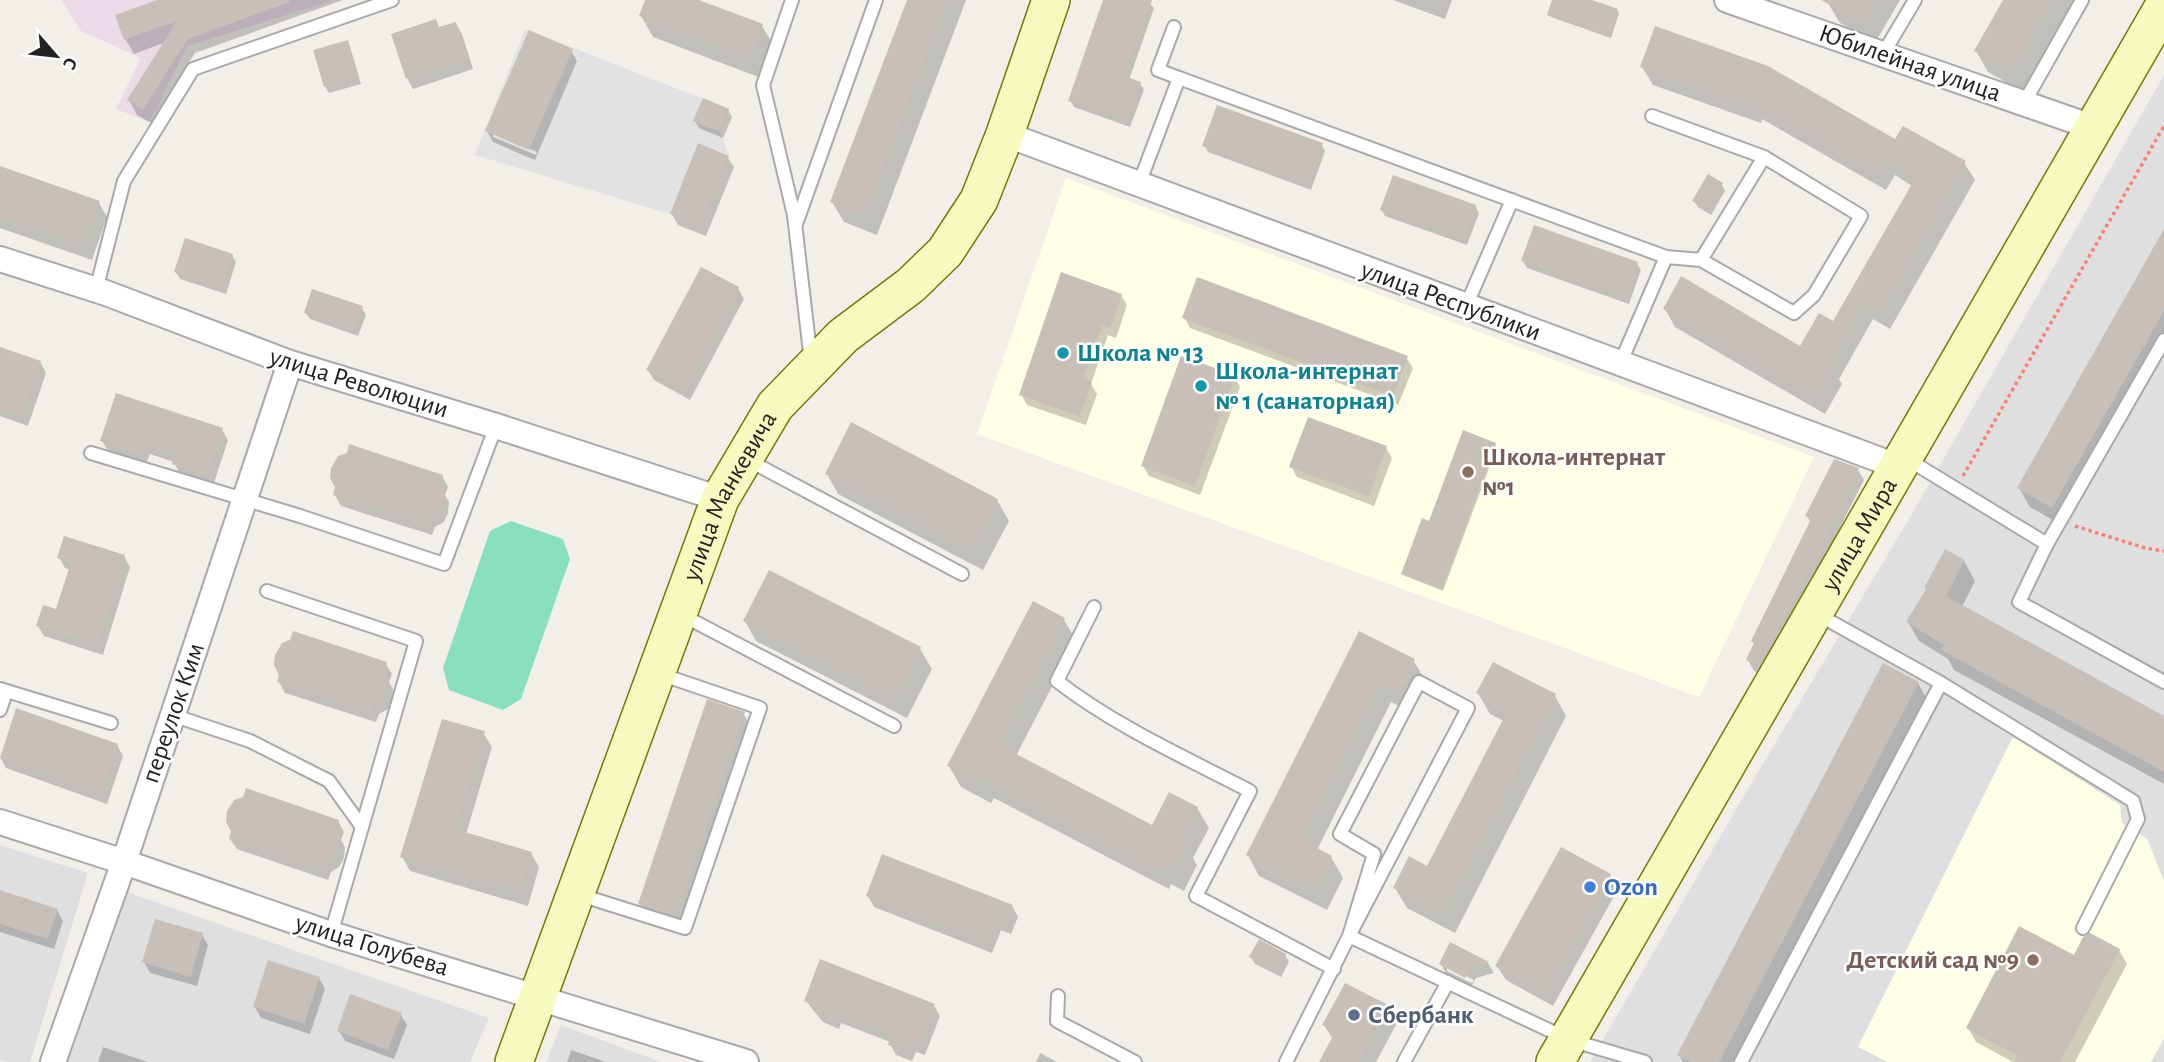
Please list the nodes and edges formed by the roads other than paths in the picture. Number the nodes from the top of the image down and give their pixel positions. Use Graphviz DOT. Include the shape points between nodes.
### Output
graph roads {
  1 [pos="392,0"];
  2 [pos="792,0"];
  3 [pos="876,0"];
  4 [pos="1051,0"];
  5 [pos="1915,0"];
  6 [pos="2082,0"];
  7 [pos="1732,1"];
  8 [pos="2164,6"];
  9 [pos="1174,27"];
  10 [pos="1883,54"];
  11 [pos="1180,78"];
  12 [pos="2024,103"];
  13 [pos="1651,116"];
  14 [pos="2092,127"];
  15 [pos="1004,134"];
  16 [pos="1763,157"];
  17 [pos="1139,184"];
  18 [pos="1512,201"];
  19 [pos="795,225"];
  20 [pos="1665,257"];
  21 [pos="0,259"];
  22 [pos="1701,260"];
  23 [pos="96,290"];
  24 [pos="1466,306"];
  25 [pos="2164,340"];
  26 [pos="289,363"];
  27 [pos="1620,364"];
  28 [pos="812,367"];
  29 [pos="496,426"];
  30 [pos="91,453"];
  31 [pos="744,458"];
  32 [pos="1901,462"];
  33 [pos="245,499"];
  34 [pos="720,499"];
  35 [pos="2047,544"];
  36 [pos="962,574"];
  37 [pos="267,591"];
  38 [pos="1094,607"];
  39 [pos="1814,612"];
  40 [pos="678,613"];
  41 [pos="657,672"];
  42 [pos="2164,682"];
  43 [pos="1941,683"];
  44 [pos="0,689"];
  45 [pos="0,695"];
  46 [pos="0,710"];
  47 [pos="172,715"];
  48 [pos="111,723"];
  49 [pos="894,726"];
  50 [pos="0,822"];
  51 [pos="362,827"];
  52 [pos="124,862"];
  53 [pos="575,893"];
  54 [pos="2083,928"];
  55 [pos="331,934"];
  56 [pos="1349,936"];
  57 [pos="1334,969"];
  58 [pos="1448,982"];
  59 [pos="537,996"];
  60 [pos="1058,996"];
  61 [pos="1562,1051"];
  62 [pos="53,1062"];
  63 [pos="514,1062"];
  64 [pos="746,1062"];
  65 [pos="1135,1062"];
  66 [pos="1286,1062"];
  67 [pos="1404,1062"];
  68 [pos="1644,1062"];
  69 [pos="1741,1062"];
  1 -- 23 [label="lane" via="193,69 124,181"];
  2 -- 19 [label="lane" via="763,85"];
  3 -- 19 [label="lane"];
  4 -- 15 [label="street, улица Манкевича"];
  5 -- 10 [label="lane"];
  6 -- 12 [label="lane"];
  7 -- 10 [label="street, Юбилейная улица"];
  8 -- 14 [label="street, улица Мира"];
  9 -- 11 [label="lane" via="1158,70"];
  10 -- 12 [label="street, Юбилейная улица"];
  11 -- 17 [label="lane"];
  11 -- 18 [label="lane"];
  12 -- 14 [label="street, Юбилейная улица"];
  13 -- 16 [label="lane"];
  14 -- 32 [label="street, улица Мира"];
  15 -- 17 [label="street, улица Республики"];
  15 -- 28 [label="street, улица Манкевича" via="979,200 945,252"];
  16 -- 22 [label="lane"];
  16 -- 22 [label="lane" via="1861,216 1814,295 1794,313"];
  17 -- 24 [label="street, улица Республики"];
  18 -- 20 [label="lane"];
  18 -- 24 [label="lane"];
  19 -- 28 [label="lane"];
  20 -- 22 [label="lane"];
  20 -- 27 [label="lane"];
  21 -- 23 [label="street, улица Революции"];
  23 -- 26 [label="street, улица Революции"];
  24 -- 27 [label="street, улица Республики"];
  25 -- 35 [label="lane"];
  26 -- 29 [label="street, улица Революции"];
  26 -- 33 [label="street, переулок Ким"];
  27 -- 32 [label="street, улица Республики"];
  28 -- 31 [label="street, улица Манкевича" via="775,406"];
  29 -- 33 [label="lane" via="444,564"];
  29 -- 34 [label="street, улица Революции"];
  30 -- 33 [label="lane"];
  31 -- 34 [label="street, улица Манкевича"];
  31 -- 36 [label="lane"];
  32 -- 35 [label="lane" via="1956,488"];
  32 -- 39 [label="street, улица Мира"];
  33 -- 47 [label="street, переулок Ким"];
  34 -- 40 [label="street, улица Манкевича"];
  35 -- 42 [label="lane" via="2019,601"];
  37 -- 51 [label="lane" via="416,641"];
  38 -- 57 [label="lane" via="1057,681 1149,738 1250,791 1196,896"];
  39 -- 43 [label="lane"];
  39 -- 61 [label="street, улица Мира"];
  40 -- 41 [label="street, улица Манкевича"];
  40 -- 49 [label="lane"];
  41 -- 53 [label="street, улица Манкевича"];
  41 -- 53 [label="lane" via="760,708 685,928"];
  43 -- 54 [label="lane" via="2133,802 2138,819"];
  43 -- 69 [label="lane"];
  44 -- 48 [label="lane"];
  45 -- 46 [label="lane" via="4,698"];
  47 -- 51 [label="lane" via="250,741 329,781"];
  47 -- 52 [label="street, переулок Ким"];
  50 -- 52 [label="street, улица Голубева"];
  51 -- 55 [label="lane"];
  52 -- 55 [label="street, улица Голубева"];
  52 -- 62 [label="street, переулок Ким"];
  53 -- 59 [label="street, улица Манкевича"];
  55 -- 59 [label="street, улица Голубева"];
  56 -- 56 [label="lane" via="1468,708 1419,682 1340,834 1374,854"];
  56 -- 57 [label="lane"];
  56 -- 58 [label="lane"];
  57 -- 66 [label="lane"];
  58 -- 61 [label="lane"];
  58 -- 67 [label="lane"];
  59 -- 63 [label="street, улица Манкевича"];
  59 -- 64 [label="street, улица Голубева"];
  60 -- 65 [label="lane" via="1057,1021"];
  61 -- 68 [label="lane"];
}
